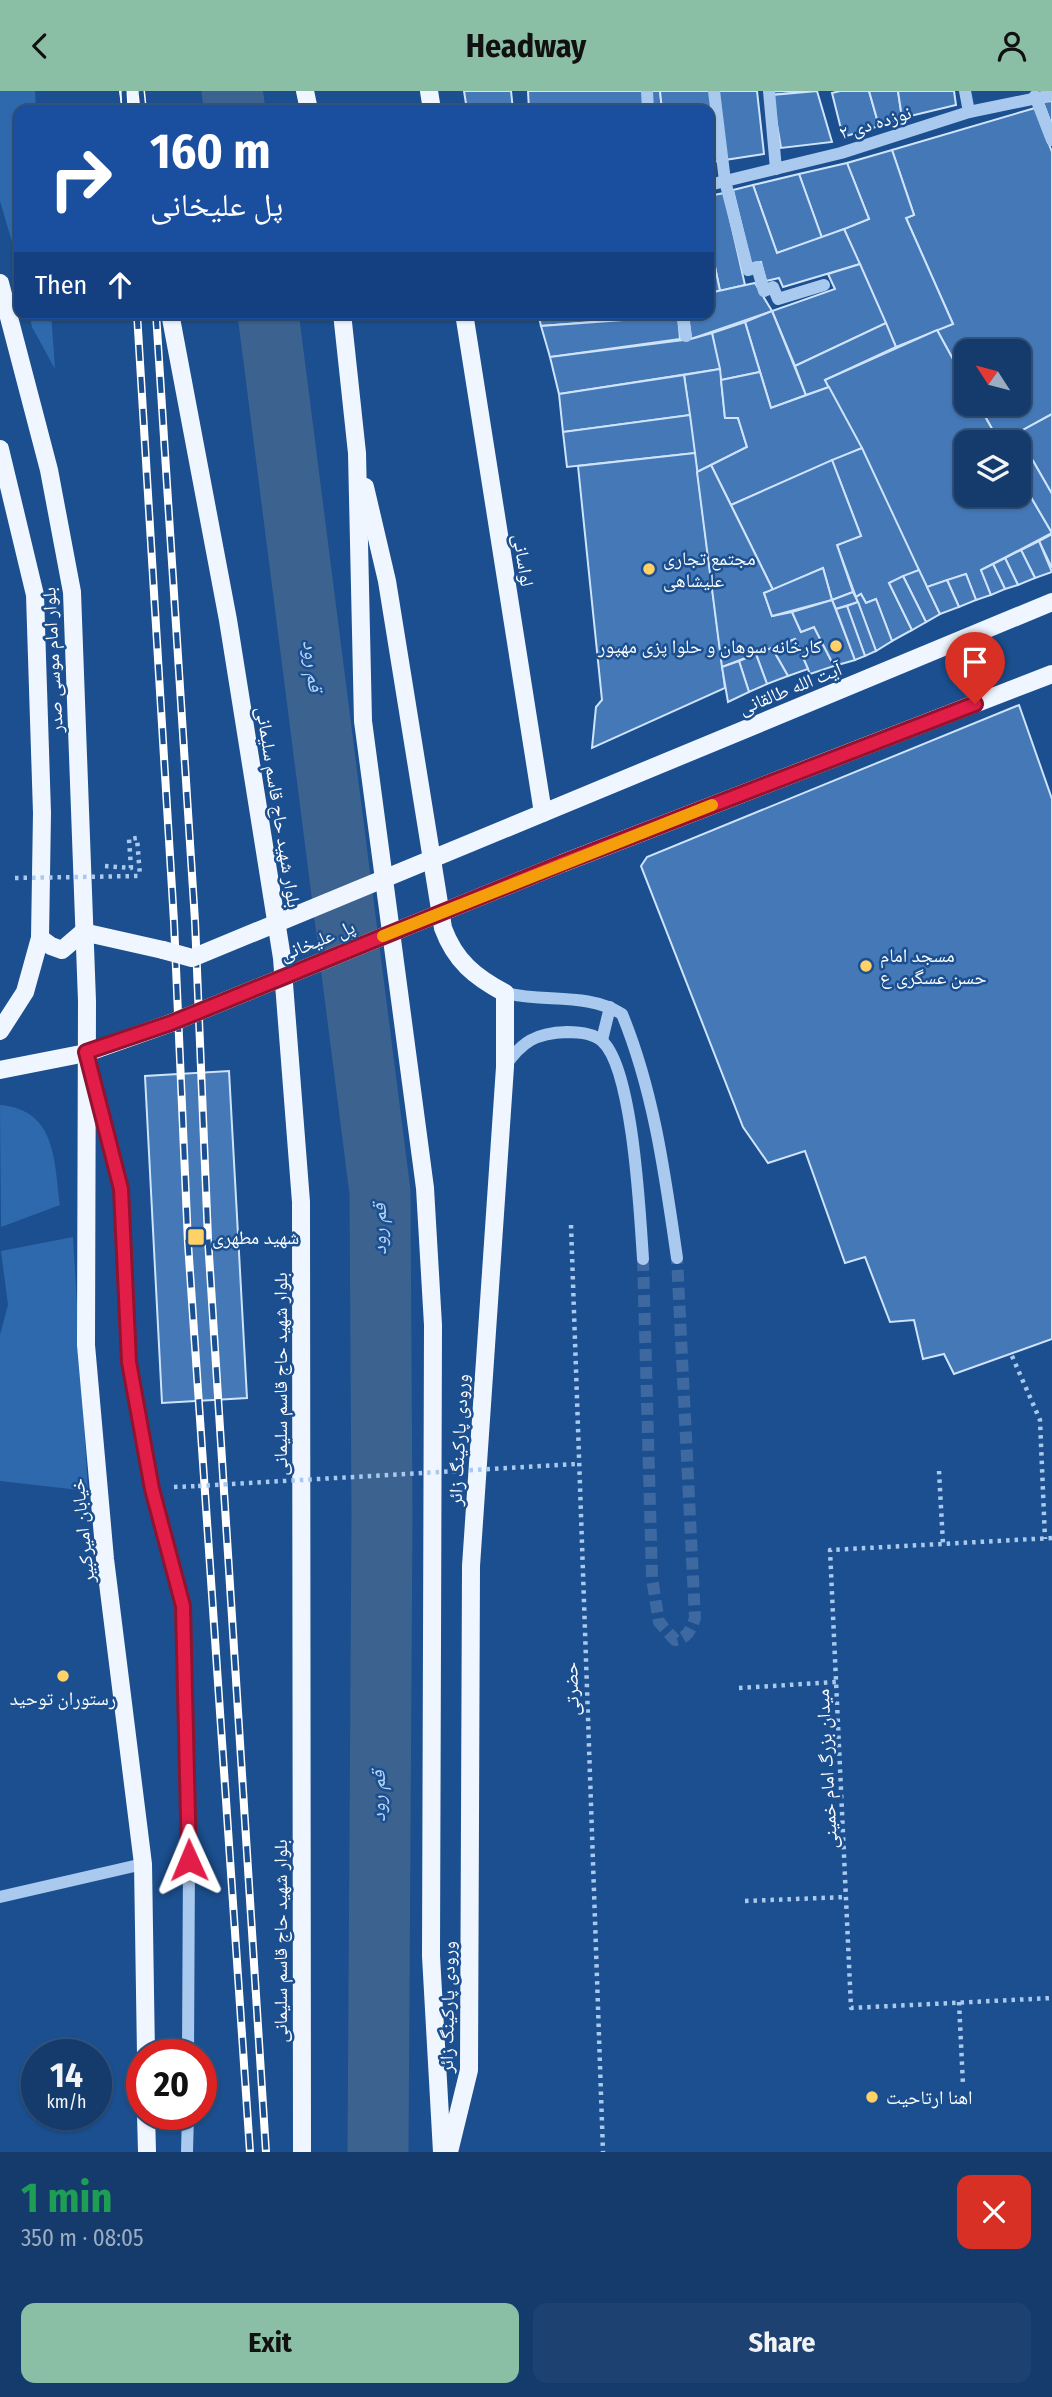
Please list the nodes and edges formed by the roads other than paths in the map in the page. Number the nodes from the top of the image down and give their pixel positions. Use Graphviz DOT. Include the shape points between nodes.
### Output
graph roads {
  1 [pos="714,91"];
  2 [pos="769,91"];
  3 [pos="965,91"];
  4 [pos="1052,95"];
  5 [pos="1035,96"];
  6 [pos="970,112"];
  7 [pos="1052,140"];
  8 [pos="776,169"];
  9 [pos="725,181"];
  10 [pos="714,184"];
  11 [pos="0,283"];
  12 [pos="824,285"];
  13 [pos="171,319"];
  14 [pos="343,319"];
  15 [pos="465,319"];
  16 [pos="683,319"];
  17 [pos="686,336"];
  18 [pos="0,449"];
  19 [pos="356,453"];
  20 [pos="1052,602"];
  21 [pos="1052,674"];
  22 [pos="543,813"];
  23 [pos="83,932"];
  24 [pos="40,938"];
  25 [pos="505,993"];
  26 [pos="87,1001"];
  27 [pos="610,1007"];
  28 [pos="0,1031"];
  29 [pos="602,1040"];
  30 [pos="86,1052"];
  31 [pos="505,1067"];
  32 [pos="0,1070"];
  33 [pos="677,1258"];
  34 [pos="643,1259"];
  35 [pos="144,1864"];
  36 [pos="0,1897"];
  37 [pos="146,2039"];
  38 [pos="188,2039"];
  39 [pos="146,2130"];
  40 [pos="188,2130"];
  41 [pos="147,2152"];
  42 [pos="187,2152"];
  43 [pos="302,2152"];
  44 [pos="442,2152"];
  45 [pos="449,2152"];
  1 -- 9 [label="street"];
  2 -- 8 [label="street"];
  3 -- 6 [label="street"];
  4 -- 5 [label="street, نوزده دی ۲"];
  5 -- 6 [label="street, نوزده دی ۲"];
  5 -- 7 [label="street"];
  6 -- 8 [label="street, نوزده دی ۲"];
  8 -- 9 [label="street, نوزده دی ۲"];
  9 -- 10 [label="street, نوزده دی ۲"];
  9 -- 12 [label="street" via="748,270 757,267 764,291 773,287 778,299"];
  11 -- 23 [label="main road, بلوار امام موسی صدر" via="49,470 72,592"];
  13 -- 43 [label="main road, بلوار شهید حاج قاسم سلیمانی" via="228,620 282,958 301,1202"];
  14 -- 19 [label="main road"];
  15 -- 22 [label="main road, لواسانی"];
  16 -- 17 [label="street"];
  18 -- 24 [label="main road, بلوار امام موسی صدر" via="35,595 42,813"];
  19 -- 25 [label="main road" via="387,581 443,928 452,952 466,967"];
  19 -- 44 [label="main road" via="363,721 425,1188 433,1325 431,1956"];
  20 -- 22 [label="main road, آیت الله طالقانی"];
  21 -- 30 [label="main road, پل علیخانی, bridge" via="563,863 171,1023"];
  22 -- 23 [label="main road, پل علیخانی, bridge" via="192,958"];
  23 -- 24 [label="main road" via="62,950"];
  23 -- 26 [label="main road, بلوار امام موسی صدر"];
  24 -- 28 [label="main road, بلوار امام موسی صدر" via="25,992"];
  25 -- 27 [label="street" via="528,999 590,999"];
  25 -- 31 [label="main road, ورودی پارکینگ زائر"];
  26 -- 30 [label="main road, خیابان امیرکبیر"];
  27 -- 29 [label="street"];
  27 -- 33 [label="street" via="622,1014 639,1055 662,1155"];
  29 -- 31 [label="street" via="582,1032 547,1035 520,1045"];
  29 -- 34 [label="street" via="616,1059 636,1158"];
  30 -- 32 [label="main road, پل علیخانی"];
  30 -- 35 [label="main road, خیابان امیرکبیر" via="86,1345 105,1559"];
  30 -- 38 [label="street" via="121,1189 129,1362 152,1489 183,1606"];
  31 -- 45 [label="main road, ورودی پارکینگ زائر" via="471,1566 469,2070"];
  35 -- 36 [label="street"];
  35 -- 37 [label="main road, خیابان امیرکبیر"];
  39 -- 41 [label="main road"];
  40 -- 42 [label="street"];
}
